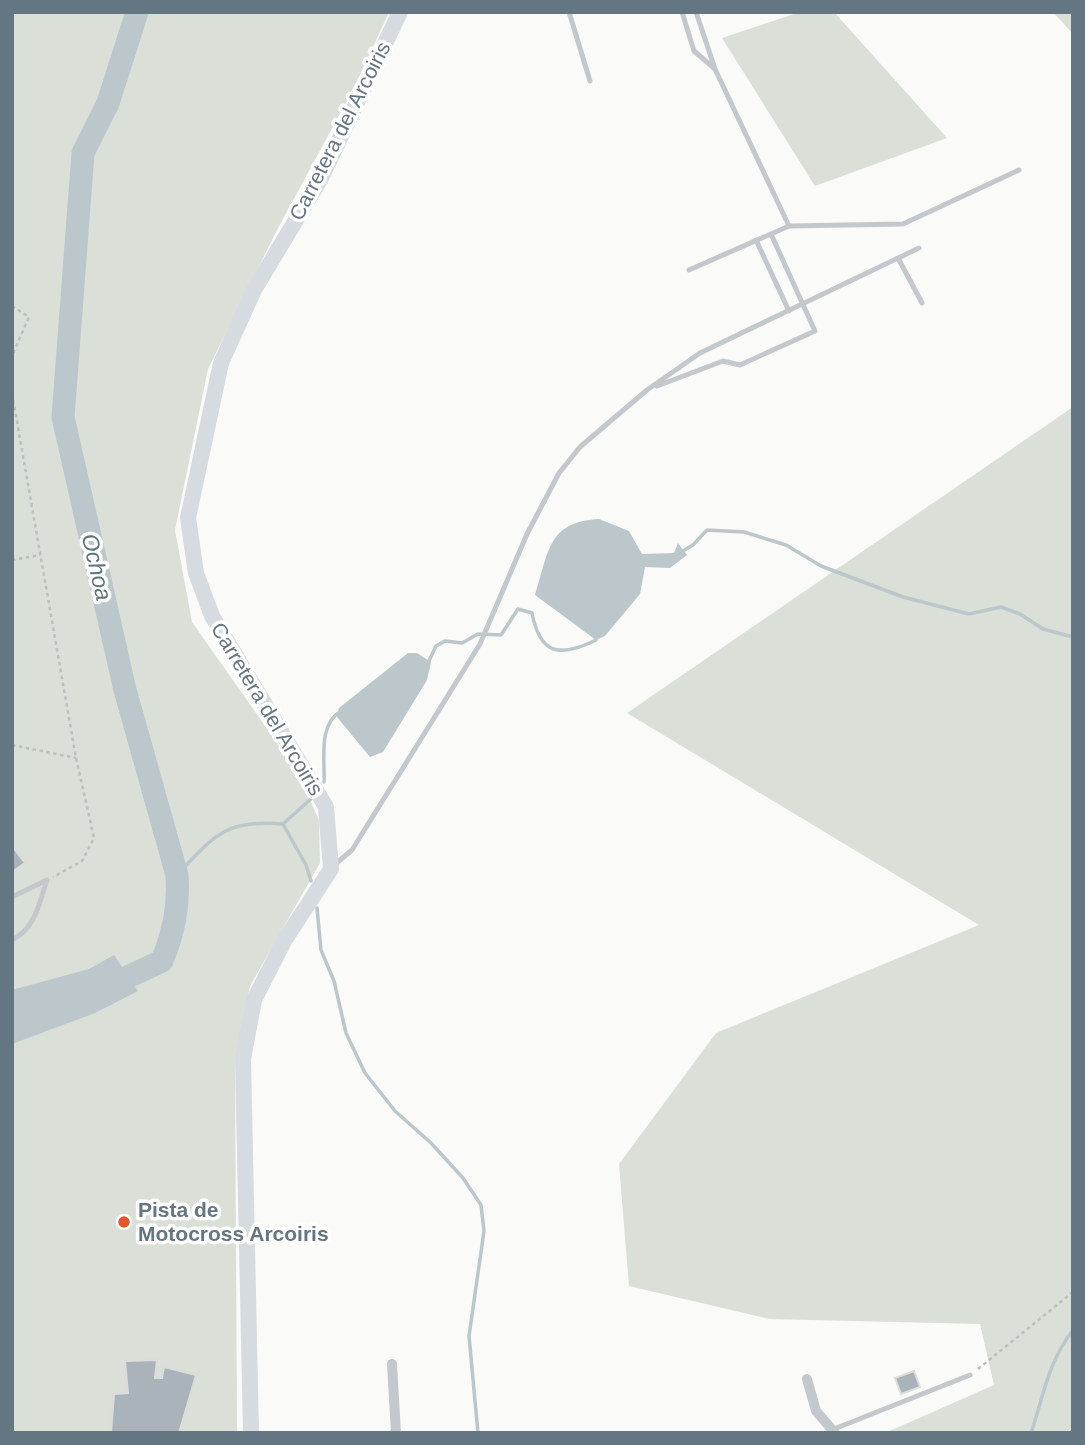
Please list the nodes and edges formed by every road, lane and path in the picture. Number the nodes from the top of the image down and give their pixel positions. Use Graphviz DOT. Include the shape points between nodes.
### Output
graph roads {
  1 [pos="400,12"];
  2 [pos="569,12"];
  3 [pos="681,12"];
  4 [pos="696,12"];
  5 [pos="715,69"];
  6 [pos="590,81"];
  7 [pos="1019,170"];
  8 [pos="789,226"];
  9 [pos="771,234"];
  10 [pos="756,240"];
  11 [pos="919,248"];
  12 [pos="898,258"];
  13 [pos="689,270"];
  14 [pos="922,303"];
  15 [pos="803,304"];
  16 [pos="12,306"];
  17 [pos="789,311"];
  18 [pos="12,356"];
  19 [pos="647,390"];
  20 [pos="12,393"];
  21 [pos="40,555"];
  22 [pos="12,560"];
  23 [pos="12,745"];
  24 [pos="76,758"];
  25 [pos="331,869"];
  26 [pos="47,880"];
  27 [pos="12,897"];
  28 [pos="12,940"];
  29 [pos="1073,1292"];
  30 [pos="392,1364"];
  31 [pos="970,1376"];
  32 [pos="807,1379"];
  33 [pos="834,1431"];
  34 [pos="251,1433"];
  35 [pos="396,1433"];
  1 -- 25 [label="street, Carretera del Arcoiris" via="320,180 254,290 221,363 188,518 196,573 212,616 326,807"];
  2 -- 6 [label="lane"];
  3 -- 5 [label="lane" via="694,51"];
  4 -- 5 [label="lane"];
  5 -- 8 [label="lane"];
  7 -- 8 [label="lane" via="903,224"];
  8 -- 9 [label="lane"];
  9 -- 10 [label="lane"];
  9 -- 15 [label="lane"];
  10 -- 13 [label="lane"];
  10 -- 17 [label="lane"];
  11 -- 12 [label="lane"];
  12 -- 14 [label="lane"];
  12 -- 15 [label="lane"];
  15 -- 17 [label="lane"];
  15 -- 19 [label="lane" via="815,331 740,365 723,361"];
  16 -- 18 [label="path" via="29,317"];
  17 -- 19 [label="lane" via="700,353"];
  19 -- 25 [label="lane" via="580,447 559,472 481,641 352,850"];
  20 -- 21 [label="path"];
  21 -- 22 [label="path"];
  21 -- 24 [label="path"];
  23 -- 24 [label="path"];
  24 -- 26 [label="path" via="94,838 82,861"];
  25 -- 34 [label="street" via="284,941 254,1000 243,1059"];
  26 -- 27 [label="lane"];
  26 -- 28 [label="lane" via="34,920"];
  29 -- 31 [label="path"];
  30 -- 35 [label="street"];
  31 -- 33 [label="lane"];
  32 -- 33 [label="street" via="816,1411"];
}
